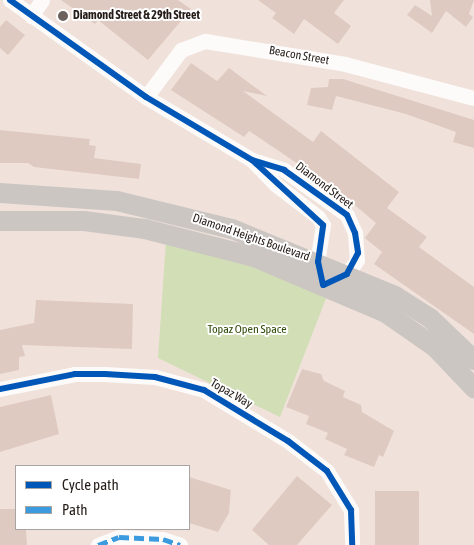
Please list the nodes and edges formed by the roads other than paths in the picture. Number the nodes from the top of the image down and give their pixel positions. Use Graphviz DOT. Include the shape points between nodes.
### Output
graph roads {
  1 [pos="10,0"];
  2 [pos="42,0"];
  3 [pos="31,16"];
  4 [pos="146,97"];
  5 [pos="474,98"];
  6 [pos="252,160"];
  7 [pos="0,193"];
  8 [pos="0,221"];
  9 [pos="318,262"];
  10 [pos="347,274"];
  11 [pos="324,285"];
  12 [pos="474,360"];
  13 [pos="474,388"];
  14 [pos="0,389"];
  15 [pos="98,545"];
  16 [pos="180,545"];
  17 [pos="352,545"];
  1 -- 3 [label="street, Diamond Street"];
  2 -- 3 [label="street"];
  3 -- 4 [label="street, Diamond Street"];
  4 -- 5 [label="street, Beacon Street" via="181,50 205,41 345,64"];
  4 -- 6 [label="street, Diamond Street"];
  6 -- 9 [label="street, Diamond Street" via="318,216 324,232"];
  6 -- 10 [label="street, Diamond Street" via="284,170 347,215 355,233 358,253"];
  7 -- 9 [label="main road, Diamond Heights Boulevard" via="87,197 147,206 232,229"];
  8 -- 11 [label="main road, Diamond Heights Boulevard" via="84,221 173,234 254,257"];
  9 -- 10 [label="main road, Diamond Heights Boulevard"];
  9 -- 11 [label="street, Diamond Street"];
  10 -- 11 [label="street"];
  10 -- 12 [label="main road, Diamond Heights Boulevard" via="414,307"];
  11 -- 13 [label="main road, Diamond Heights Boulevard" via="410,328 450,361"];
  14 -- 17 [label="street, Topaz Way" via="75,374 105,374 154,377 204,390 288,441 327,471 351,510"];
  15 -- 16 [label="street" via="119,537 163,539"];
}
